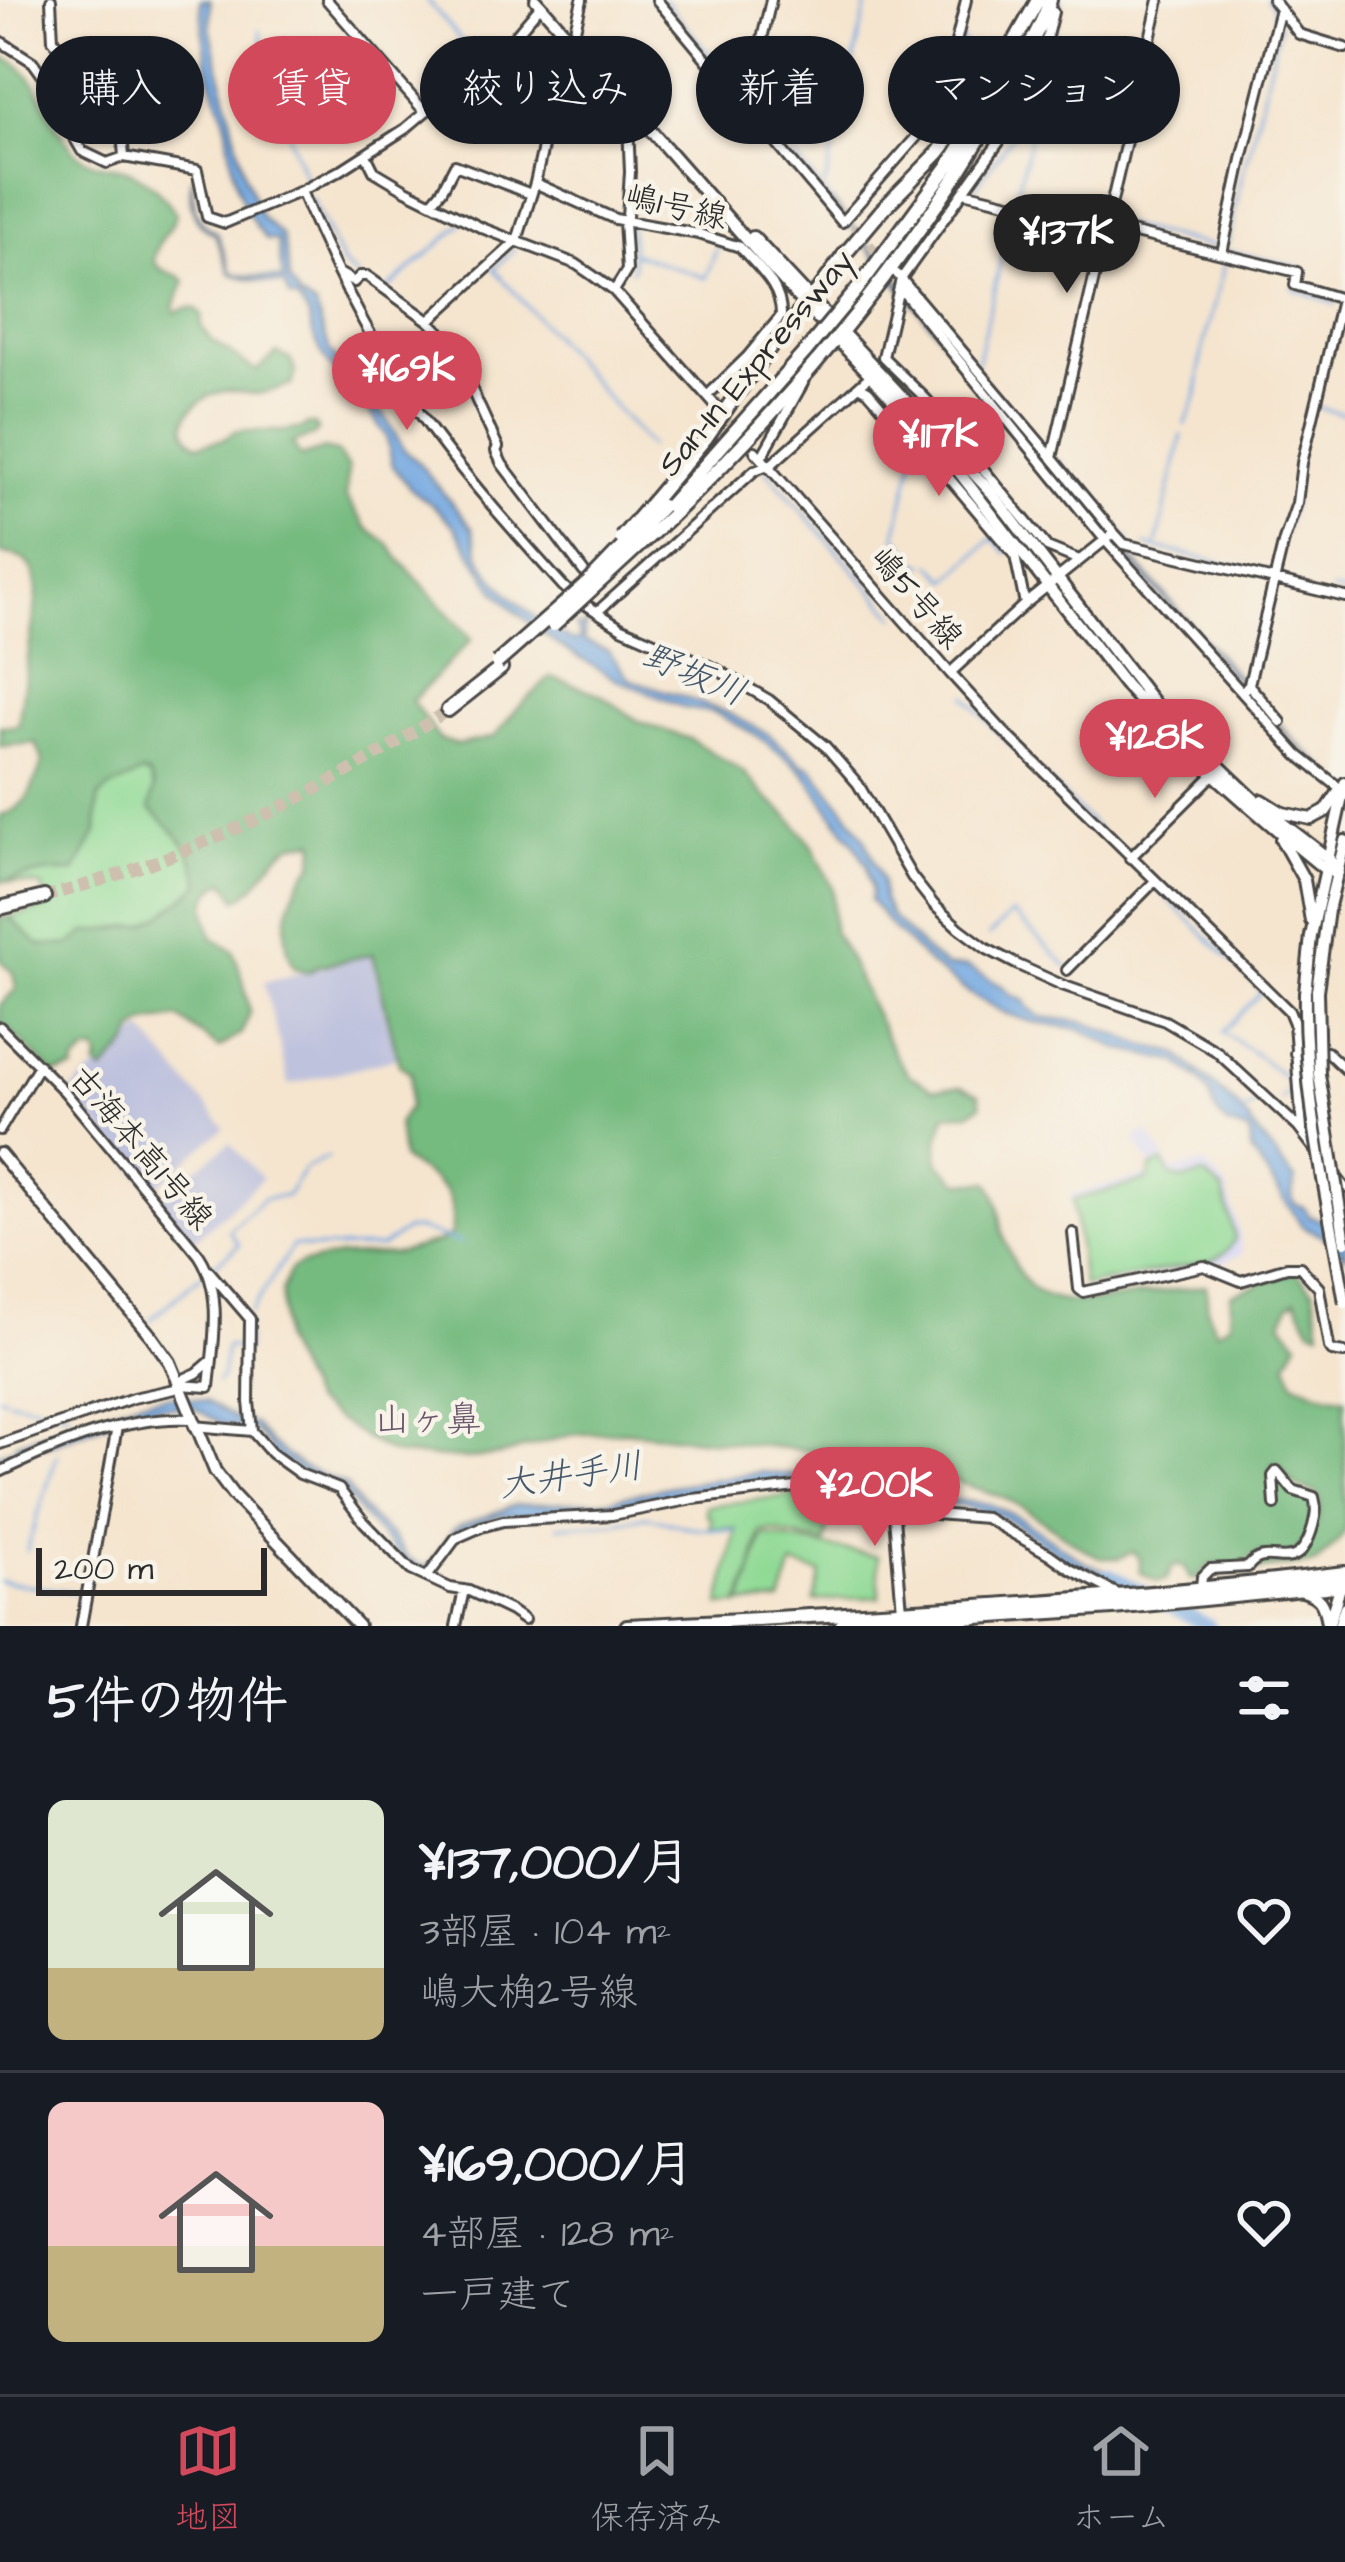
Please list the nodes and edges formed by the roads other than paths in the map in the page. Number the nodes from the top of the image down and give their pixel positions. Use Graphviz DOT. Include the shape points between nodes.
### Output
graph roads {
  1 [pos="51,0"];
  2 [pos="327,0"];
  3 [pos="582,0"];
  4 [pos="657,0"];
  5 [pos="771,0"];
  6 [pos="966,0"];
  7 [pos="1159,0"];
  8 [pos="1273,0"];
  9 [pos="1045,2"];
  10 [pos="538,3"];
  11 [pos="1280,9"];
  12 [pos="512,36"];
  13 [pos="567,36"];
  14 [pos="573,36"];
  15 [pos="762,36"];
  16 [pos="1026,36"];
  17 [pos="0,41"];
  18 [pos="696,45"];
  19 [pos="1345,48"];
  20 [pos="420,106"];
  21 [pos="420,116"];
  22 [pos="541,144"];
  23 [pos="629,144"];
  24 [pos="664,144"];
  25 [pos="780,144"];
  26 [pos="946,144"];
  27 [pos="962,144"];
  28 [pos="970,144"];
  29 [pos="366,154"];
  30 [pos="124,157"];
  31 [pos="533,189"];
  32 [pos="302,191"];
  33 [pos="964,192"];
  34 [pos="432,202"];
  35 [pos="844,219"];
  36 [pos="624,221"];
  37 [pos="854,226"];
  38 [pos="1106,226"];
  39 [pos="517,242"];
  40 [pos="748,243"];
  41 [pos="1222,253"];
  42 [pos="338,272"];
  43 [pos="898,280"];
  44 [pos="614,291"];
  45 [pos="1343,300"];
  46 [pos="808,302"];
  47 [pos="429,321"];
  48 [pos="840,335"];
  49 [pos="450,342"];
  50 [pos="808,354"];
  51 [pos="877,366"];
  52 [pos="859,386"];
  53 [pos="707,396"];
  54 [pos="716,405"];
  55 [pos="417,408"];
  56 [pos="760,457"];
  57 [pos="1052,458"];
  58 [pos="663,508"];
  59 [pos="1110,536"];
  60 [pos="1080,561"];
  61 [pos="584,572"];
  62 [pos="1275,579"];
  63 [pos="1054,581"];
  64 [pos="599,589"];
  65 [pos="1345,597"];
  66 [pos="610,598"];
  67 [pos="1025,604"];
  68 [pos="597,613"];
  69 [pos="537,633"];
  70 [pos="950,673"];
  71 [pos="1245,689"];
  72 [pos="445,707"];
  73 [pos="1281,722"];
  74 [pos="1212,776"];
  75 [pos="1343,785"];
  76 [pos="1239,786"];
  77 [pos="1272,827"];
  78 [pos="1345,841"];
  79 [pos="1130,858"];
  80 [pos="1331,868"];
  81 [pos="1154,882"];
  82 [pos="43,895"];
  83 [pos="0,906"];
  84 [pos="1311,937"];
  85 [pos="1067,970"];
  86 [pos="1311,992"];
  87 [pos="0,1027"];
  88 [pos="1295,1053"];
  89 [pos="39,1065"];
  90 [pos="1345,1069"];
  91 [pos="0,1130"];
  92 [pos="1302,1132"];
  93 [pos="0,1154"];
  94 [pos="1345,1188"];
  95 [pos="1073,1233"];
  96 [pos="1345,1242"];
  97 [pos="209,1271"];
  98 [pos="1345,1303"];
  99 [pos="1344,1353"];
  100 [pos="212,1360"];
  101 [pos="180,1390"];
  102 [pos="192,1420"];
  103 [pos="117,1427"];
  104 [pos="253,1431"];
  105 [pos="0,1444"];
  106 [pos="0,1472"];
  107 [pos="896,1486"];
  108 [pos="1275,1505"];
  109 [pos="893,1510"];
  110 [pos="427,1576"];
  111 [pos="1344,1577"];
  112 [pos="1200,1589"];
  113 [pos="464,1590"];
  114 [pos="1300,1590"];
  115 [pos="1125,1595"];
  116 [pos="1345,1607"];
  117 [pos="344,1611"];
  118 [pos="902,1611"];
  119 [pos="524,1620"];
  120 [pos="81,1626"];
  121 [pos="343,1626"];
  122 [pos="358,1626"];
  123 [pos="456,1626"];
  124 [pos="627,1626"];
  125 [pos="841,1626"];
  126 [pos="1328,1626"];
  127 [pos="1339,1626"];
  1 -- 30 [label="street" via="53,40 118,80"];
  2 -- 20 [label="street"];
  3 -- 14 [label="street"];
  4 -- 18 [label="street"];
  5 -- 15 [label="street"];
  6 -- 35 [label="street" via="940,110"];
  7 -- 38 [label="street"];
  8 -- 11 [label="street"];
  9 -- 16 [label="highway"];
  9 -- 33 [label="street" via="1032,96"];
  10 -- 12 [label="street"];
  10 -- 13 [label="main road"];
  11 -- 19 [label="street" via="1303,36"];
  11 -- 41 [label="street"];
  17 -- 30 [label="street" via="33,62 82,151 107,163"];
  21 -- 29 [label="street"];
  22 -- 31 [label="street"];
  23 -- 36 [label="street"];
  24 -- 40 [label="main road"];
  25 -- 35 [label="street"];
  26 -- 46 [label="highway"];
  27 -- 50 [label="highway, San-In Expressway, bridge"];
  28 -- 48 [label="highway"];
  29 -- 32 [label="street"];
  29 -- 34 [label="street" via="383,178"];
  30 -- 32 [label="street" via="197,170 207,217 224,224"];
  31 -- 34 [label="street, 嶋1号線" via="455,166"];
  31 -- 36 [label="street, 嶋1号線"];
  31 -- 39 [label="street"];
  32 -- 42 [label="street"];
  33 -- 38 [label="street"];
  33 -- 43 [label="street"];
  34 -- 39 [label="street"];
  35 -- 37 [label="street"];
  36 -- 40 [label="street, 嶋1号線"];
  36 -- 44 [label="street" via="627,270"];
  38 -- 41 [label="street"];
  38 -- 57 [label="street"];
  39 -- 44 [label="street" via="576,264"];
  39 -- 47 [label="street"];
  40 -- 46 [label="main road"];
  40 -- 53 [label="street" via="776,288 781,316"];
  41 -- 45 [label="street" via="1297,272 1294,285"];
  42 -- 47 [label="street" via="354,282 367,276"];
  42 -- 55 [label="street"];
  43 -- 51 [label="street"];
  43 -- 57 [label="street"];
  43 -- 59 [label="street"];
  44 -- 53 [label="street"];
  45 -- 62 [label="street"];
  46 -- 48 [label="main road"];
  46 -- 58 [label="highway"];
  47 -- 49 [label="street"];
  48 -- 50 [label="highway"];
  48 -- 51 [label="main road"];
  49 -- 55 [label="street"];
  49 -- 61 [label="street" via="502,464"];
  50 -- 56 [label="street"];
  50 -- 58 [label="highway, San-In Expressway"];
  51 -- 52 [label="street"];
  51 -- 60 [label="street" via="926,399 1047,547"];
  51 -- 63 [label="main road" via="991,492"];
  52 -- 56 [label="street" via="773,463"];
  52 -- 67 [label="street" via="1015,556"];
  53 -- 54 [label="street"];
  55 -- 68 [label="street" via="520,538"];
  56 -- 66 [label="street"];
  56 -- 70 [label="street, 嶋5号線"];
  57 -- 59 [label="street"];
  58 -- 69 [label="highway, bridge"];
  58 -- 69 [label="highway, bridge" via="562,618"];
  59 -- 60 [label="street, 嶋5号線"];
  59 -- 62 [label="street"];
  59 -- 71 [label="street"];
  60 -- 63 [label="street, 嶋5号線"];
  62 -- 65 [label="street"];
  62 -- 71 [label="street"];
  63 -- 67 [label="street, 嶋5号線"];
  63 -- 74 [label="main road" via="1125,686"];
  63 -- 76 [label="main road" via="1156,706"];
  64 -- 66 [label="street"];
  66 -- 68 [label="street"];
  67 -- 70 [label="street, 嶋5号線"];
  68 -- 92 [label="street" via="744,684 805,729 858,784 912,877 958,928 1040,975 1194,1036"];
  69 -- 72 [label="highway, bridge"];
  70 -- 79 [label="street"];
  71 -- 73 [label="street"];
  71 -- 75 [label="street" via="1298,755"];
  74 -- 77 [label="main road"];
  74 -- 79 [label="street"];
  75 -- 76 [label="main road" via="1321,815 1305,819"];
  75 -- 80 [label="main road"];
  76 -- 80 [label="main road"];
  77 -- 80 [label="main road"];
  77 -- 84 [label="main road" via="1304,880"];
  78 -- 80 [label="main road"];
  79 -- 81 [label="street"];
  80 -- 84 [label="main road"];
  80 -- 86 [label="main road"];
  81 -- 85 [label="street"];
  81 -- 88 [label="street" via="1288,1011"];
  82 -- 83 [label="highway"];
  84 -- 86 [label="main road"];
  86 -- 96 [label="main road, bridge"];
  86 -- 98 [label="main road, bridge" via="1310,1100"];
  87 -- 89 [label="street, 古海本高1号線"];
  88 -- 90 [label="street" via="1327,1052"];
  88 -- 92 [label="street"];
  89 -- 91 [label="street"];
  89 -- 97 [label="street, 古海本高1号線"];
  92 -- 94 [label="street"];
  93 -- 101 [label="main road" via="152,1336"];
  95 -- 99 [label="street" via="1083,1292 1204,1266 1241,1281 1304,1269 1318,1288 1329,1347"];
  97 -- 100 [label="street, 古海本高1号線"];
  97 -- 104 [label="street" via="250,1319"];
  100 -- 101 [label="street"];
  100 -- 101 [label="street, 古海本高1号線" via="209,1387"];
  101 -- 102 [label="main road"];
  101 -- 105 [label="street"];
  102 -- 103 [label="street"];
  102 -- 104 [label="street"];
  102 -- 117 [label="main road" via="233,1496"];
  103 -- 106 [label="street"];
  103 -- 120 [label="street"];
  104 -- 110 [label="street" via="292,1470 339,1489 398,1559"];
  107 -- 109 [label="street"];
  108 -- 112 [label="street" via="1277,1471 1293,1490 1314,1497 1310,1537 1297,1555 1210,1570"];
  109 -- 110 [label="street" via="785,1487 612,1515 503,1521 456,1538"];
  109 -- 115 [label="street" via="986,1518"];
  109 -- 118 [label="street"];
  110 -- 113 [label="street"];
  111 -- 112 [label="highway"];
  111 -- 114 [label="highway"];
  111 -- 126 [label="main road"];
  112 -- 115 [label="highway"];
  113 -- 119 [label="street"];
  113 -- 123 [label="street"];
  114 -- 125 [label="highway"];
  114 -- 126 [label="main road" via="1323,1602"];
  115 -- 118 [label="highway"];
  116 -- 127 [label="main road"];
  117 -- 121 [label="street"];
  117 -- 122 [label="main road"];
  118 -- 124 [label="highway"];
}
